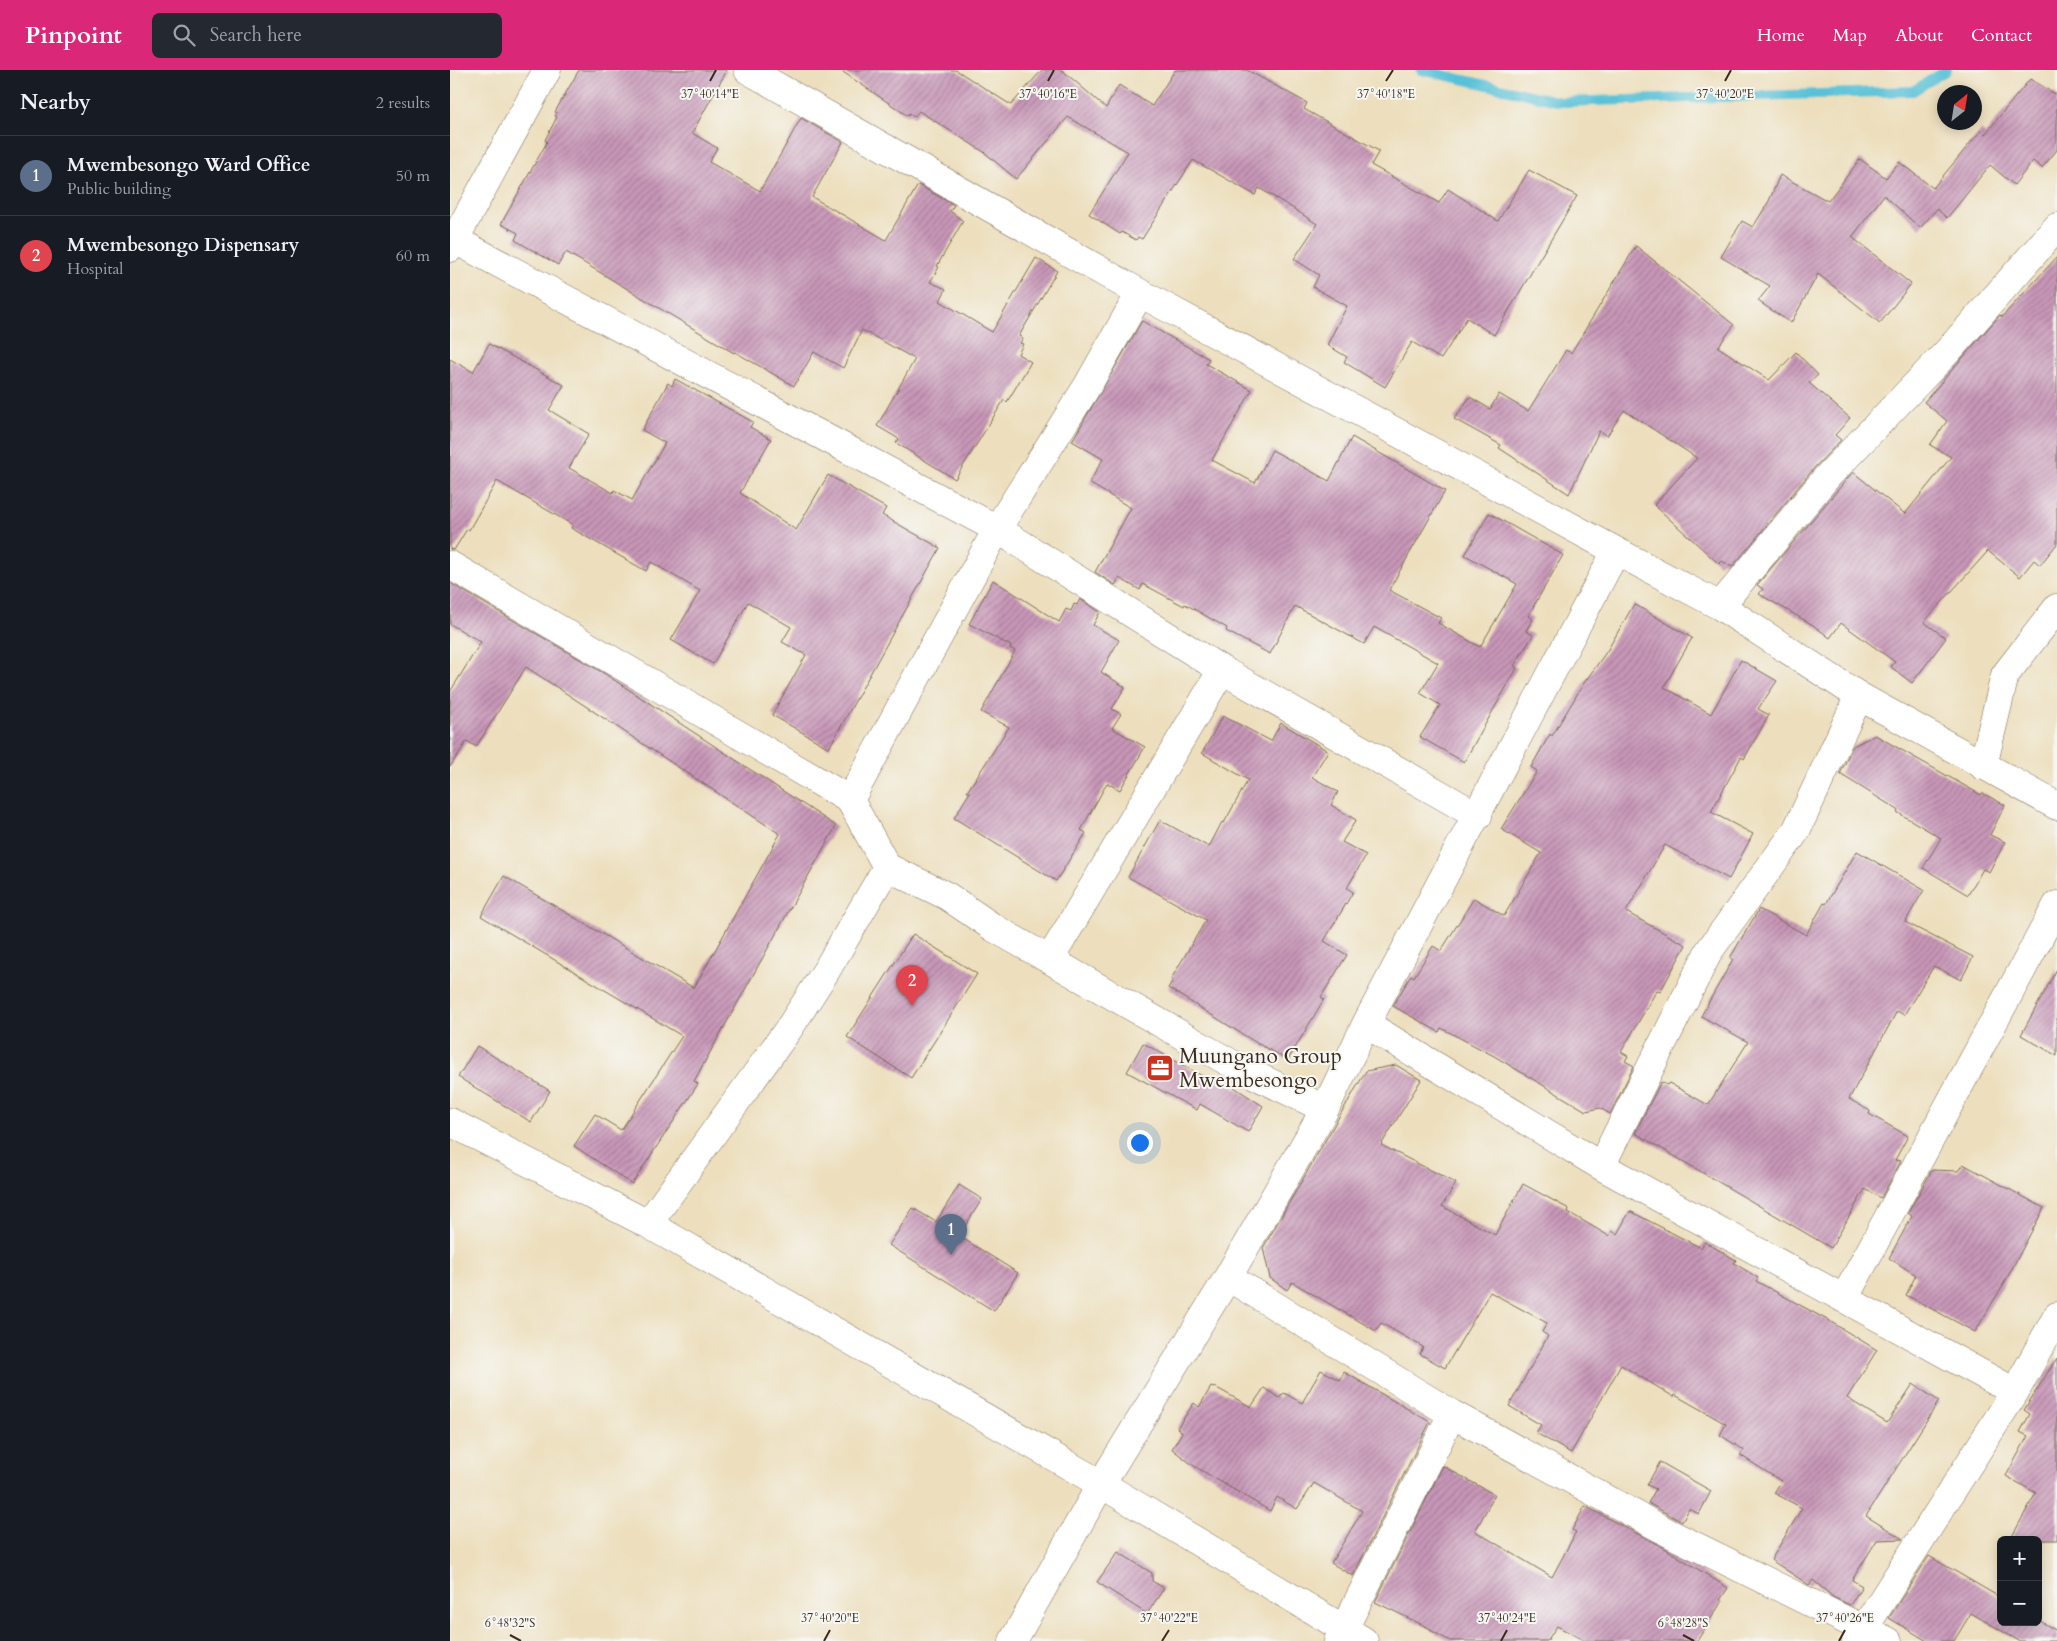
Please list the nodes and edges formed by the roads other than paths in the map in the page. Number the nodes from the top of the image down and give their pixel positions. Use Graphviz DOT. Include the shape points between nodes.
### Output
graph roads {
  1 [pos="547,70"];
  2 [pos="748,70"];
  3 [pos="2057,227"];
  4 [pos="452,244"];
  5 [pos="1140,292"];
  6 [pos="997,530"];
  7 [pos="1616,551"];
  8 [pos="450,566"];
  9 [pos="1720,606"];
  10 [pos="2057,608"];
  11 [pos="1222,670"];
  12 [pos="1859,696"];
  13 [pos="1983,766"];
  14 [pos="850,800"];
  15 [pos="2057,806"];
  16 [pos="1478,816"];
  17 [pos="887,867"];
  18 [pos="2057,904"];
  19 [pos="1050,959"];
  20 [pos="1366,1024"];
  21 [pos="1325,1109"];
  22 [pos="450,1122"];
  23 [pos="1601,1166"];
  24 [pos="648,1224"];
  25 [pos="1228,1276"];
  26 [pos="1844,1299"];
  27 [pos="2057,1316"];
  28 [pos="2014,1392"];
  29 [pos="1452,1414"];
  30 [pos="1101,1484"];
  31 [pos="1860,1635"];
  32 [pos="1349,1637"];
  33 [pos="1013,1641"];
  34 [pos="1888,1641"];
  1 -- 4 [label="street"];
  2 -- 5 [label="street"];
  3 -- 9 [label="street" via="1948,350 1827,477"];
  4 -- 6 [label="street"];
  5 -- 6 [label="street" via="1088,385"];
  5 -- 7 [label="street"];
  6 -- 11 [label="street"];
  6 -- 14 [label="street"];
  7 -- 9 [label="street"];
  7 -- 16 [label="street"];
  8 -- 14 [label="street"];
  9 -- 12 [label="street"];
  10 -- 13 [label="street" via="2005,675"];
  11 -- 16 [label="street"];
  11 -- 19 [label="street"];
  12 -- 13 [label="street"];
  12 -- 23 [label="street" via="1796,831 1709,951"];
  13 -- 15 [label="street"];
  14 -- 17 [label="street"];
  16 -- 20 [label="street"];
  17 -- 19 [label="street" via="946,896 994,928"];
  17 -- 24 [label="street" via="790,1027"];
  18 -- 26 [label="street"];
  19 -- 21 [label="street" via="1234,1065"];
  20 -- 21 [label="street"];
  20 -- 23 [label="street"];
  21 -- 25 [label="street"];
  22 -- 24 [label="street"];
  23 -- 26 [label="street"];
  24 -- 30 [label="street"];
  25 -- 29 [label="street"];
  25 -- 30 [label="street"];
  26 -- 28 [label="street"];
  27 -- 28 [label="street"];
  28 -- 31 [label="street"];
  29 -- 31 [label="street"];
  29 -- 32 [label="street"];
  30 -- 32 [label="street"];
  30 -- 33 [label="street"];
  31 -- 34 [label="street"];
}
